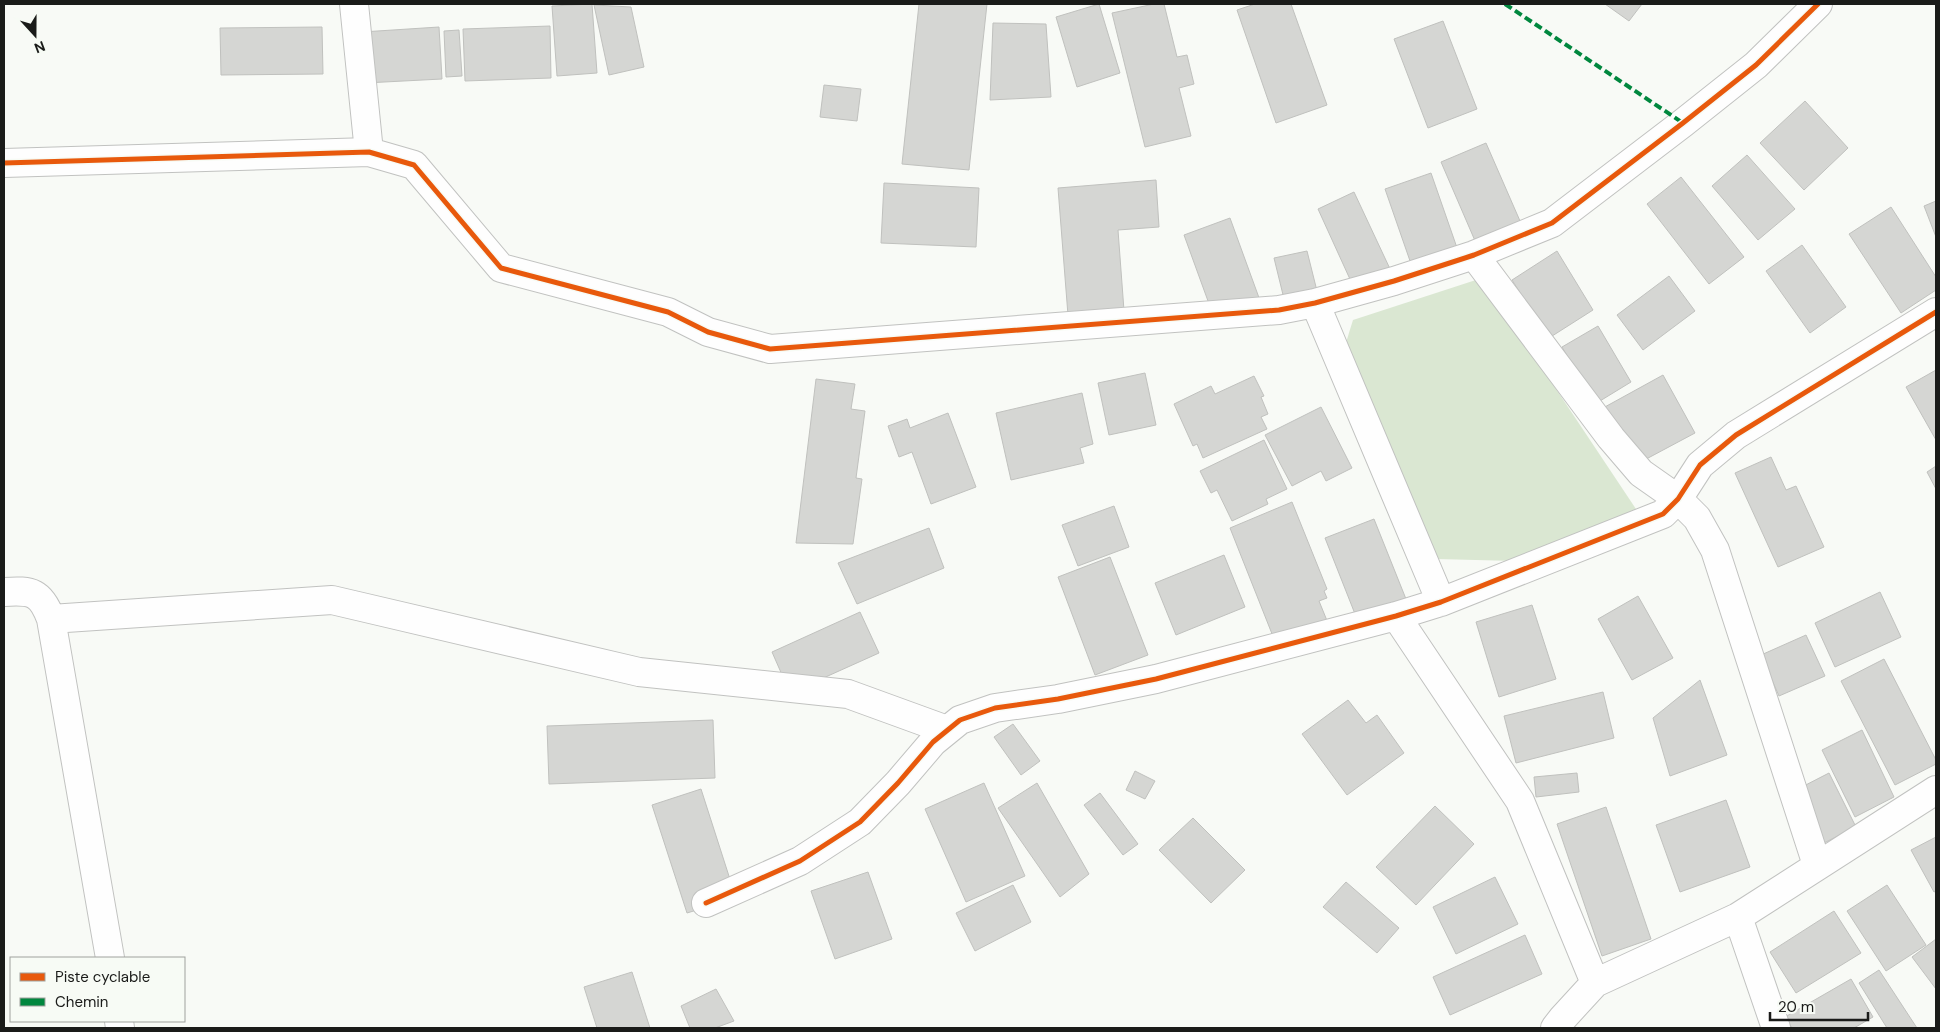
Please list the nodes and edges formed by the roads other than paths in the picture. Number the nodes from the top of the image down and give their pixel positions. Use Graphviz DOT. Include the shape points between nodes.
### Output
graph roads {
  1 [pos="354,4"];
  2 [pos="1818,4"];
  3 [pos="369,152"];
  4 [pos="4,163"];
  5 [pos="1474,255"];
  6 [pos="1315,303"];
  7 [pos="1936,312"];
  8 [pos="1678,498"];
  9 [pos="4,592"];
  10 [pos="1440,602"];
  11 [pos="1396,616"];
  12 [pos="51,619"];
  13 [pos="948,730"];
  14 [pos="1936,790"];
  15 [pos="1817,865"];
  16 [pos="706,903"];
  17 [pos="1738,917"];
  18 [pos="110,957"];
  19 [pos="1595,983"];
  20 [pos="1555,1028"];
  21 [pos="1776,1028"];
  1 -- 3 [label="street"];
  2 -- 5 [label="street" via="1756,65 1552,223"];
  3 -- 4 [label="street"];
  3 -- 6 [label="street" via="414,165 501,268 668,312 708,332 770,349 1279,310"];
  5 -- 6 [label="street"];
  5 -- 8 [label="street" via="1611,438 1641,473"];
  6 -- 10 [label="street"];
  7 -- 8 [label="street" via="1736,435 1700,465"];
  8 -- 10 [label="street" via="1663,514"];
  8 -- 15 [label="street" via="1697,518 1715,550"];
  9 -- 12 [label="street" via="20,591 38,596 46,604"];
  10 -- 11 [label="street"];
  11 -- 13 [label="street" via="1156,679 995,708 960,720"];
  11 -- 19 [label="street" via="1520,801"];
  12 -- 13 [label="street" via="332,600 639,672 848,694"];
  12 -- 18 [label="street"];
  13 -- 16 [label="street" via="933,742 860,822 800,861"];
  14 -- 15 [label="street"];
  15 -- 17 [label="street"];
  17 -- 19 [label="street"];
  17 -- 21 [label="street"];
  19 -- 20 [label="street"];
}
